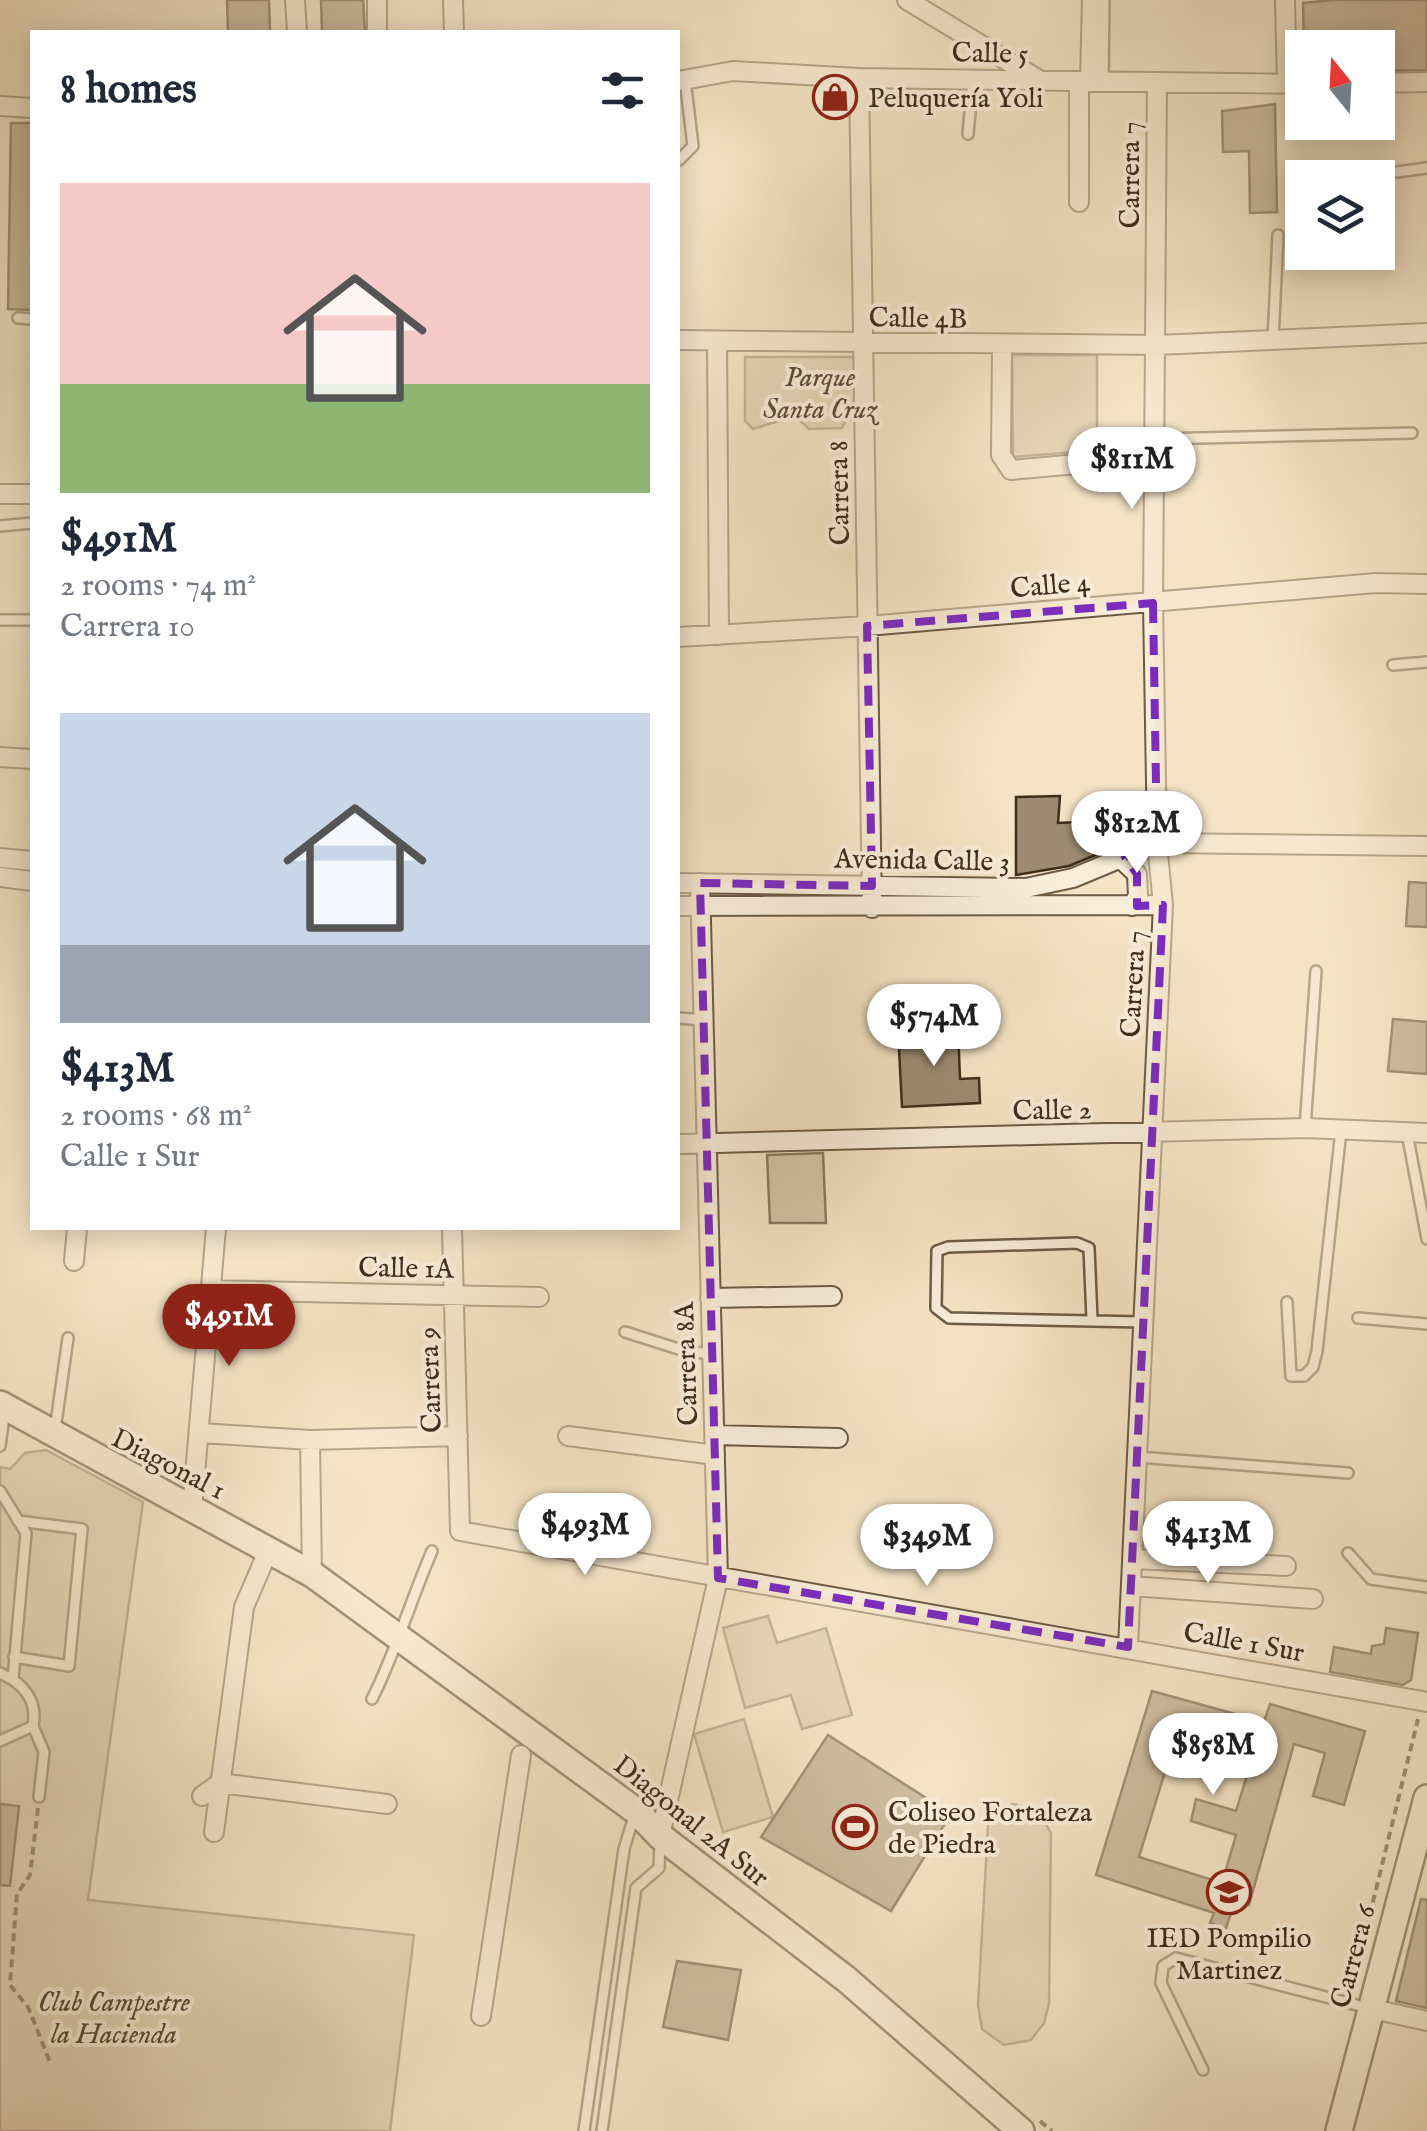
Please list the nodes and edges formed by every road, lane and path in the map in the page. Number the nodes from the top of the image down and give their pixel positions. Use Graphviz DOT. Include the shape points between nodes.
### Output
graph roads {
  1 [pos="295,0"];
  2 [pos="377,0"];
  3 [pos="453,0"];
  4 [pos="907,0"];
  5 [pos="1092,0"];
  6 [pos="1104,0"];
  7 [pos="1285,0"];
  8 [pos="926,8"];
  9 [pos="297,30"];
  10 [pos="376,30"];
  11 [pos="454,30"];
  12 [pos="1289,30"];
  13 [pos="858,78"];
  14 [pos="681,80"];
  15 [pos="973,80"];
  16 [pos="1040,80"];
  17 [pos="1091,81"];
  18 [pos="1157,82"];
  19 [pos="1427,82"];
  20 [pos="1395,83"];
  21 [pos="1285,84"];
  22 [pos="0,106"];
  23 [pos="30,108"];
  24 [pos="968,134"];
  25 [pos="680,159"];
  26 [pos="1427,168"];
  27 [pos="1397,172"];
  28 [pos="1079,202"];
  29 [pos="1278,235"];
  30 [pos="18,318"];
  31 [pos="30,319"];
  32 [pos="1427,333"];
  33 [pos="680,340"];
  34 [pos="1274,340"];
  35 [pos="717,342"];
  36 [pos="863,344"];
  37 [pos="1002,345"];
  38 [pos="1157,345"];
  39 [pos="1412,433"];
  40 [pos="1158,439"];
  41 [pos="1100,462"];
  42 [pos="0,494"];
  43 [pos="30,494"];
  44 [pos="30,524"];
  45 [pos="0,526"];
  46 [pos="1427,584"];
  47 [pos="1153,603"];
  48 [pos="0,620"];
  49 [pos="30,620"];
  50 [pos="867,626"];
  51 [pos="719,635"];
  52 [pos="680,636"];
  53 [pos="1427,662"];
  54 [pos="1394,665"];
  55 [pos="0,757"];
  56 [pos="30,758"];
  57 [pos="1158,843"];
  58 [pos="1427,846"];
  59 [pos="0,858"];
  60 [pos="1121,859"];
  61 [pos="30,861"];
  62 [pos="0,877"];
  63 [pos="30,881"];
  64 [pos="680,884"];
  65 [pos="700,884"];
  66 [pos="872,886"];
  67 [pos="1164,905"];
  68 [pos="680,906"];
  69 [pos="1132,906"];
  70 [pos="701,907"];
  71 [pos="872,908"];
  72 [pos="1316,971"];
  73 [pos="680,1018"];
  74 [pos="704,1020"];
  75 [pos="1305,1128"];
  76 [pos="1341,1130"];
  77 [pos="1407,1132"];
  78 [pos="1427,1133"];
  79 [pos="1152,1134"];
  80 [pos="707,1143"];
  81 [pos="680,1144"];
  82 [pos="77,1230"];
  83 [pos="216,1230"];
  84 [pos="452,1230"];
  85 [pos="1427,1239"];
  86 [pos="74,1262"];
  87 [pos="211,1290"];
  88 [pos="454,1296"];
  89 [pos="832,1296"];
  90 [pos="539,1297"];
  91 [pos="710,1298"];
  92 [pos="1287,1302"];
  93 [pos="1358,1318"];
  94 [pos="1092,1319"];
  95 [pos="1143,1322"];
  96 [pos="1427,1324"];
  97 [pos="625,1332"];
  98 [pos="68,1338"];
  99 [pos="712,1354"];
  100 [pos="3,1406"];
  101 [pos="200,1433"];
  102 [pos="458,1436"];
  103 [pos="568,1436"];
  104 [pos="55,1438"];
  105 [pos="838,1438"];
  106 [pos="310,1440"];
  107 [pos="715,1445"];
  108 [pos="0,1446"];
  109 [pos="1137,1458"];
  110 [pos="1348,1473"];
  111 [pos="0,1491"];
  112 [pos="192,1509"];
  113 [pos="18,1521"];
  114 [pos="460,1531"];
  115 [pos="270,1549"];
  116 [pos="432,1552"];
  117 [pos="1348,1554"];
  118 [pos="1132,1558"];
  119 [pos="1286,1566"];
  120 [pos="312,1574"];
  121 [pos="718,1578"];
  122 [pos="1131,1586"];
  123 [pos="1427,1587"];
  124 [pos="1313,1599"];
  125 [pos="401,1640"];
  126 [pos="1128,1648"];
  127 [pos="14,1657"];
  128 [pos="0,1674"];
  129 [pos="12,1679"];
  130 [pos="372,1698"];
  131 [pos="1425,1701"];
  132 [pos="33,1726"];
  133 [pos="0,1741"];
  134 [pos="528,1746"];
  135 [pos="220,1783"];
  136 [pos="202,1796"];
  137 [pos="39,1797"];
  138 [pos="1427,1798"];
  139 [pos="387,1804"];
  140 [pos="636,1811"];
  141 [pos="214,1832"];
  142 [pos="660,1836"];
  143 [pos="1358,2005"];
  144 [pos="481,2016"];
  145 [pos="1427,2021"];
  146 [pos="50,2062"];
  147 [pos="1202,2070"];
  148 [pos="995,2120"];
  149 [pos="584,2131"];
  150 [pos="602,2131"];
  151 [pos="1021,2131"];
  152 [pos="1339,2131"];
  1 -- 9 [label="street"];
  2 -- 10 [label="street"];
  3 -- 11 [label="street"];
  4 -- 8 [label="street"];
  5 -- 17 [label="street"];
  6 -- 17 [label="lane"];
  7 -- 12 [label="street"];
  8 -- 16 [label="street"];
  13 -- 14 [label="street, Calle 5" via="733,72"];
  13 -- 15 [label="street, Calle 5"];
  13 -- 36 [label="street, Carrera 8"];
  14 -- 25 [label="lane" via="693,146"];
  15 -- 16 [label="street, Calle 5"];
  15 -- 24 [label="lane"];
  16 -- 17 [label="street, Calle 5"];
  17 -- 18 [label="street, Calle 5"];
  17 -- 28 [label="street"];
  18 -- 21 [label="street, Calle 5"];
  18 -- 38 [label="street, Carrera 7"];
  19 -- 20 [label="street"];
  22 -- 23 [label="street"];
  26 -- 27 [label="lane"];
  29 -- 34 [label="lane"];
  30 -- 31 [label="lane"];
  32 -- 34 [label="street, Calle 4B"];
  33 -- 35 [label="street, Calle 4B"];
  34 -- 38 [label="street, Calle 4B"];
  35 -- 36 [label="street, Calle 4B"];
  35 -- 51 [label="street"];
  36 -- 37 [label="street, Calle 4B"];
  36 -- 50 [label="street, Carrera 8"];
  37 -- 38 [label="street, Calle 4B"];
  37 -- 41 [label="street" via="1005,465 1011,470"];
  38 -- 40 [label="street, Carrera 7"];
  39 -- 40 [label="lane"];
  40 -- 47 [label="street, Carrera 7"];
  42 -- 43 [label="street"];
  44 -- 45 [label="lane"];
  46 -- 47 [label="street, Calle 4"];
  47 -- 50 [label="street, Calle 4"];
  47 -- 57 [label="street, Carrera 7"];
  48 -- 49 [label="lane"];
  50 -- 51 [label="street, Calle 4"];
  50 -- 66 [label="street, Carrera 8"];
  51 -- 52 [label="street, Calle 4"];
  53 -- 54 [label="lane"];
  55 -- 56 [label="street"];
  57 -- 58 [label="street"];
  57 -- 60 [label="street, Avenida Calle 3"];
  57 -- 67 [label="street, Carrera 7"];
  59 -- 61 [label="street"];
  60 -- 66 [label="street, Avenida Calle 3" via="1026,888"];
  60 -- 69 [label="street" via="1137,874"];
  62 -- 63 [label="street"];
  64 -- 65 [label="street, Avenida Calle 3"];
  65 -- 66 [label="street, Avenida Calle 3"];
  65 -- 70 [label="street, Carrera 8A"];
  66 -- 71 [label="street, Carrera 8"];
  67 -- 69 [label="street, Avenida Calle 3"];
  67 -- 79 [label="street, Carrera 7"];
  68 -- 70 [label="street, Avenida Calle 3"];
  69 -- 71 [label="street, Avenida Calle 3"];
  70 -- 71 [label="street, Avenida Calle 3"];
  70 -- 74 [label="street, Carrera 8A"];
  72 -- 75 [label="lane"];
  73 -- 74 [label="lane"];
  74 -- 80 [label="street, Carrera 8A"];
  75 -- 76 [label="street, Calle 2"];
  75 -- 79 [label="street, Calle 2"];
  76 -- 77 [label="street, Calle 2"];
  76 -- 92 [label="lane" via="1317,1351 1304,1376 1292,1376"];
  77 -- 78 [label="street, Calle 2"];
  77 -- 85 [label="lane"];
  79 -- 80 [label="street, Calle 2"];
  79 -- 95 [label="street, Carrera 7"];
  80 -- 81 [label="street, Calle 2"];
  80 -- 91 [label="street, Carrera 8A"];
  82 -- 86 [label="street"];
  83 -- 87 [label="street"];
  84 -- 88 [label="street, Carrera 9"];
  87 -- 88 [label="street, Calle 1A"];
  87 -- 101 [label="street"];
  88 -- 90 [label="street, Calle 1A"];
  88 -- 102 [label="street, Carrera 9"];
  89 -- 91 [label="street"];
  91 -- 99 [label="street, Carrera 8A"];
  93 -- 96 [label="lane"];
  94 -- 94 [label="lane" via="949,1318 936,1308 938,1251 1077,1243 1089,1248"];
  94 -- 95 [label="lane"];
  95 -- 109 [label="street, Carrera 7"];
  97 -- 99 [label="lane"];
  98 -- 104 [label="lane"];
  99 -- 107 [label="street, Carrera 8A"];
  100 -- 104 [label="main road, Diagonal 1"];
  100 -- 108 [label="lane"];
  101 -- 106 [label="street"];
  101 -- 112 [label="street"];
  102 -- 106 [label="street"];
  102 -- 114 [label="street, Carrera 9"];
  103 -- 107 [label="street"];
  104 -- 112 [label="main road, Diagonal 1"];
  105 -- 107 [label="street"];
  106 -- 120 [label="street"];
  107 -- 121 [label="street, Carrera 8A"];
  109 -- 110 [label="lane"];
  109 -- 118 [label="street, Carrera 7"];
  111 -- 113 [label="lane"];
  112 -- 115 [label="main road, Diagonal 1"];
  113 -- 127 [label="lane" via="26,1533"];
  113 -- 127 [label="lane" via="82,1529 69,1666"];
  114 -- 121 [label="street, Calle 1 Sur"];
  115 -- 120 [label="main road, Diagonal 1"];
  115 -- 135 [label="street" via="246,1592"];
  116 -- 125 [label="lane"];
  117 -- 123 [label="lane" via="1370,1579"];
  118 -- 119 [label="street"];
  118 -- 122 [label="street, Carrera 7"];
  120 -- 125 [label="main road, Diagonal 2A Sur"];
  121 -- 126 [label="street, Calle 1 Sur"];
  121 -- 142 [label="street, Carrera 8A"];
  122 -- 124 [label="street"];
  122 -- 126 [label="street, Carrera 7"];
  125 -- 130 [label="lane"];
  125 -- 134 [label="main road, Diagonal 2A Sur"];
  126 -- 131 [label="street, Calle 1 Sur"];
  127 -- 129 [label="lane"];
  128 -- 129 [label="lane"];
  129 -- 132 [label="lane" via="28,1693 36,1711"];
  131 -- 143 [label="path"];
  132 -- 133 [label="lane"];
  132 -- 137 [label="lane" via="44,1752"];
  134 -- 140 [label="main road, Diagonal 2A Sur"];
  134 -- 144 [label="street"];
  135 -- 136 [label="street"];
  135 -- 139 [label="street"];
  135 -- 141 [label="street"];
  137 -- 146 [label="path" via="30,1875 17,1894 10,1985 28,2007"];
  138 -- 143 [label="main road, Carrera 6"];
  140 -- 142 [label="main road, Diagonal 2A Sur"];
  140 -- 149 [label="lane" via="624,1848"];
  142 -- 148 [label="main road, Diagonal 2A Sur" via="846,1979"];
  142 -- 150 [label="lane" via="659,1868 636,1888"];
  143 -- 145 [label="street"];
  143 -- 147 [label="lane" via="1176,1958 1163,1966 1161,1982"];
  143 -- 152 [label="main road, Carrera 6"];
  148 -- 151 [label="main road, Diagonal 2A Sur"];
}
